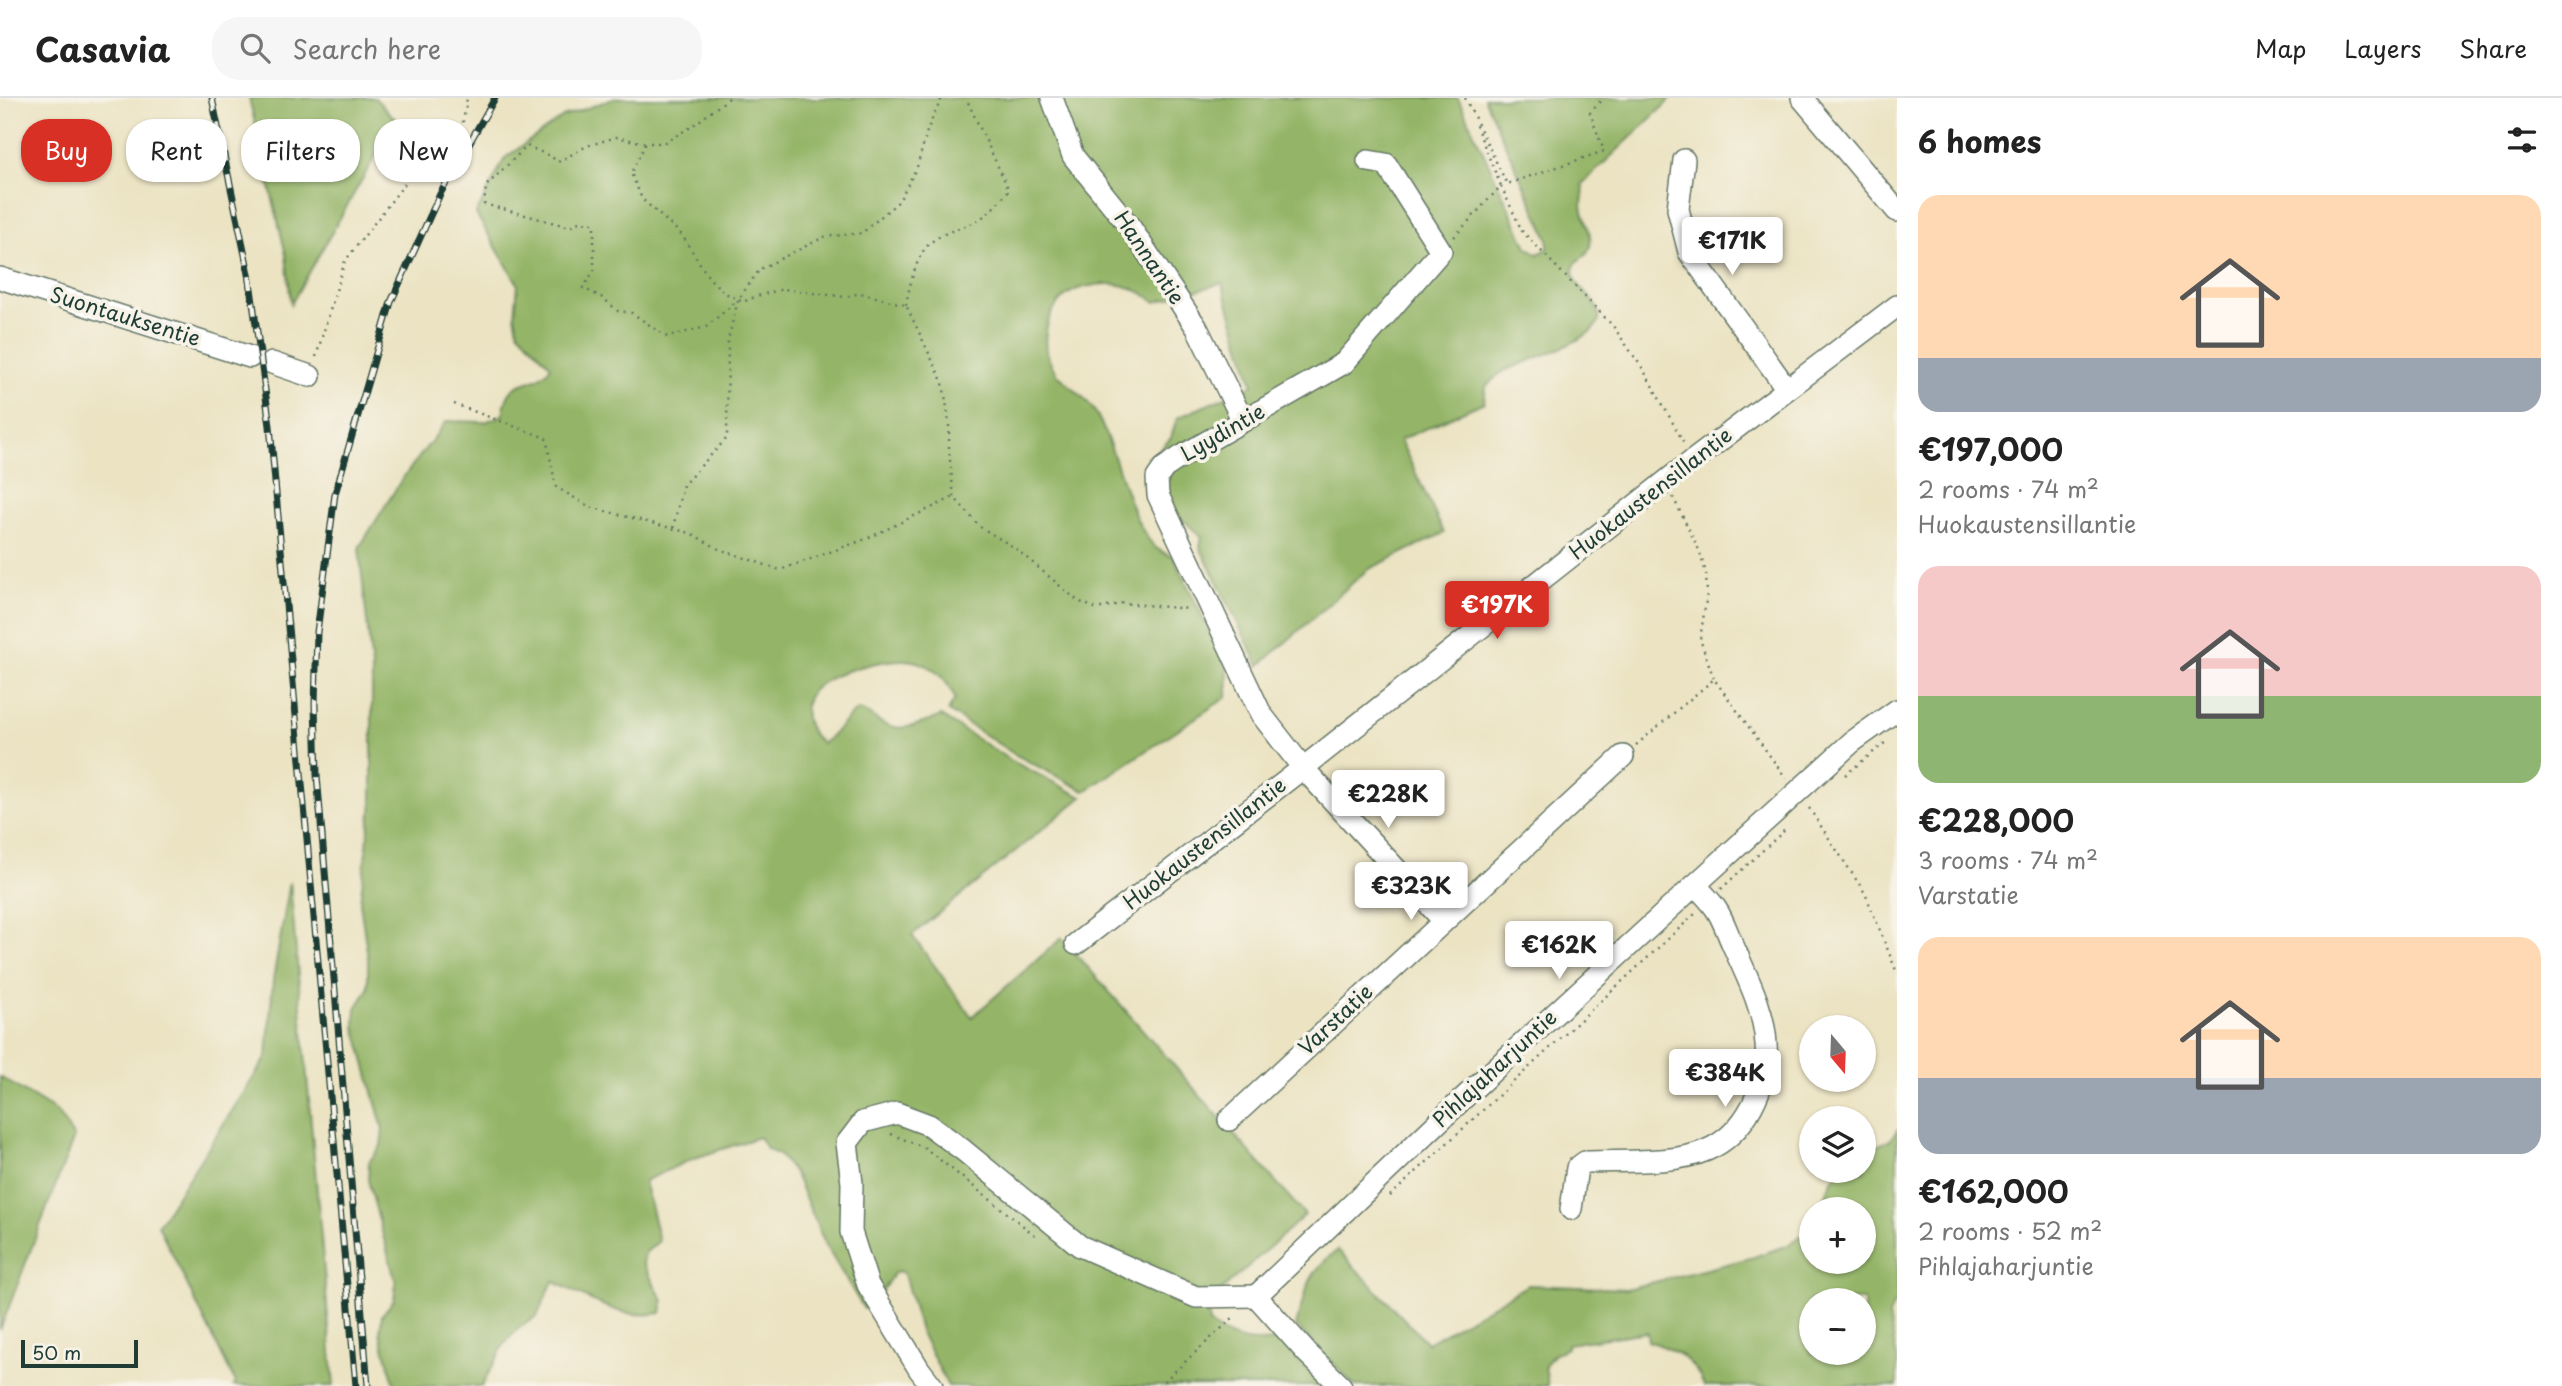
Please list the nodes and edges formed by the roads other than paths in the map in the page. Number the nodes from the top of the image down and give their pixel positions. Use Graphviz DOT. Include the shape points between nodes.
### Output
graph roads {
  1 [pos="1052,98"];
  2 [pos="1802,98"];
  3 [pos="1684,160"];
  4 [pos="1368,161"];
  5 [pos="1897,211"];
  6 [pos="0,278"];
  7 [pos="1897,306"];
  8 [pos="250,357"];
  9 [pos="272,363"];
  10 [pos="310,376"];
  11 [pos="1787,389"];
  12 [pos="1243,421"];
  13 [pos="1897,710"];
  14 [pos="1623,756"];
  15 [pos="1303,768"];
  16 [pos="1702,892"];
  17 [pos="1443,920"];
  18 [pos="1076,944"];
  19 [pos="1229,1120"];
  20 [pos="1571,1209"];
  21 [pos="1256,1296"];
  22 [pos="932,1386"];
  23 [pos="1341,1386"];
  1 -- 12 [label="street, Hannantie" via="1073,156 1130,227 1197,328"];
  2 -- 5 [label="street"];
  3 -- 11 [label="street" via="1678,209 1689,252"];
  4 -- 12 [label="street, Lyydintie" via="1386,164 1441,251 1344,363"];
  6 -- 8 [label="street, Suontauksentie"];
  7 -- 11 [label="street, Huokaustensillantie"];
  9 -- 10 [label="street"];
  11 -- 15 [label="street, Huokaustensillantie"];
  12 -- 15 [label="street, Lyydintie" via="1164,468 1157,478 1158,495 1261,714"];
  13 -- 16 [label="street, Pihlajaharjuntie" via="1852,742"];
  14 -- 17 [label="street, Varstatie"];
  15 -- 17 [label="street"];
  15 -- 18 [label="street, Huokaustensillantie"];
  16 -- 20 [label="street" via="1717,910 1764,1027 1767,1046 1759,1089 1734,1132 1705,1151 1657,1160 1585,1162 1577,1168"];
  16 -- 21 [label="street, Pihlajaharjuntie" via="1471,1091"];
  17 -- 19 [label="street, Varstatie"];
  21 -- 22 [label="street" via="1196,1297 1080,1246 929,1125 897,1113 863,1122 847,1143 851,1232 868,1285"];
  21 -- 23 [label="street"];
}
